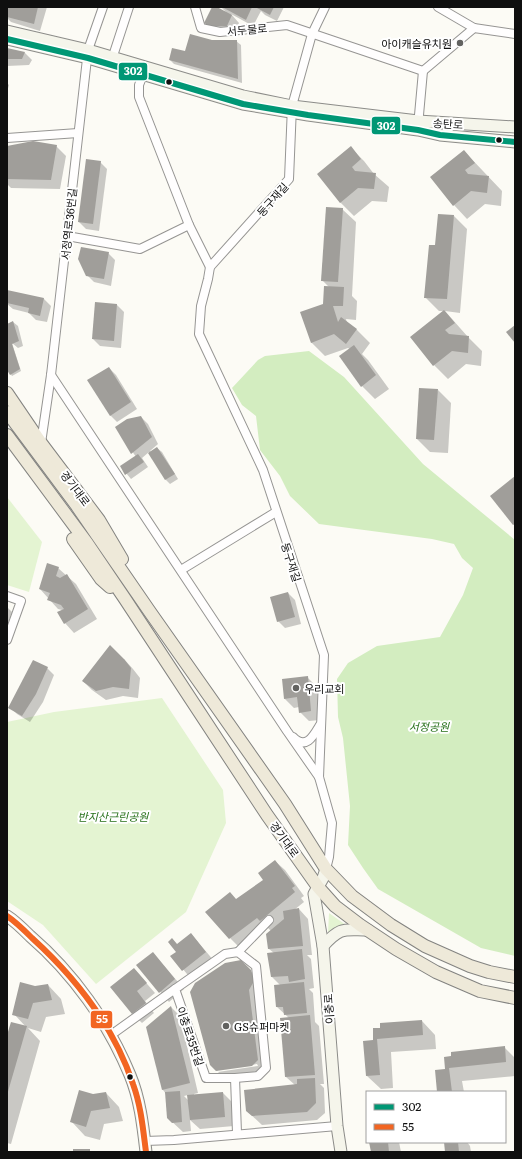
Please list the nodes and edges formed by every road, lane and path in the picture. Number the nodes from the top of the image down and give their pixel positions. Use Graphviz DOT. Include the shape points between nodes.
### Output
graph roads {
  1 [pos="103,7"];
  2 [pos="129,7"];
  3 [pos="196,7"];
  4 [pos="325,7"];
  5 [pos="438,7"];
  6 [pos="474,28"];
  7 [pos="7,31"];
  8 [pos="312,34"];
  9 [pos="515,34"];
  10 [pos="7,39"];
  11 [pos="88,54"];
  12 [pos="112,61"];
  13 [pos="423,71"];
  14 [pos="143,75"];
  15 [pos="292,109"];
  16 [pos="418,125"];
  17 [pos="515,127"];
  18 [pos="78,133"];
  19 [pos="7,138"];
  20 [pos="515,142"];
  21 [pos="189,225"];
  22 [pos="67,236"];
  23 [pos="210,267"];
  24 [pos="51,374"];
  25 [pos="7,393"];
  26 [pos="7,412"];
  27 [pos="7,435"];
  28 [pos="41,443"];
  29 [pos="7,449"];
  30 [pos="276,512"];
  31 [pos="181,570"];
  32 [pos="134,589"];
  33 [pos="7,596"];
  34 [pos="125,599"];
  35 [pos="7,638"];
  36 [pos="321,724"];
  37 [pos="287,731"];
  38 [pos="320,777"];
  39 [pos="326,869"];
  40 [pos="318,887"];
  41 [pos="7,916"];
  42 [pos="269,920"];
  43 [pos="368,930"];
  44 [pos="323,946"];
  45 [pos="238,952"];
  46 [pos="515,976"];
  47 [pos="175,989"];
  48 [pos="515,998"];
  49 [pos="112,1035"];
  50 [pos="235,1078"];
  51 [pos="337,1126"];
  52 [pos="236,1133"];
  53 [pos="145,1146"];
  54 [pos="341,1152"];
  1 -- 11 [label="street, 서정역로36번길"];
  2 -- 12 [label="street"];
  3 -- 8 [label="street, 서두물로" via="202,28 220,32 287,26"];
  4 -- 8 [label="street"];
  5 -- 6 [label="street"];
  6 -- 9 [label="street"];
  6 -- 13 [label="street"];
  7 -- 11 [label="main road, 송탄로"];
  8 -- 13 [label="street, 서두물로"];
  8 -- 15 [label="street"];
  10 -- 11 [label="main road, 송탄로"];
  11 -- 12 [label="main road, 송탄로"];
  11 -- 18 [label="street, 서정역로36번길"];
  12 -- 14 [label="main road, 송탄로"];
  12 -- 15 [label="main road, 송탄로"];
  13 -- 16 [label="street"];
  14 -- 15 [label="main road, 송탄로" via="243,104"];
  14 -- 21 [label="street" via="139,85 139,97"];
  15 -- 16 [label="main road, 송탄로"];
  15 -- 23 [label="street, 둥구재길" via="289,179"];
  16 -- 17 [label="main road, 송탄로"];
  16 -- 20 [label="main road, 송탄로" via="440,135"];
  18 -- 19 [label="street"];
  18 -- 22 [label="street, 서정역로36번길"];
  21 -- 22 [label="street" via="140,249"];
  21 -- 23 [label="street"];
  22 -- 24 [label="street, 서정역로36번길"];
  23 -- 30 [label="street, 둥구재길" via="201,306 199,334 263,470"];
  24 -- 28 [label="street, 서정역로36번길"];
  24 -- 31 [label="street"];
  25 -- 28 [label="main road, 경기대로"];
  26 -- 32 [label="main road, 경기대로" via="77,506"];
  27 -- 34 [label="main road, 경기대로"];
  28 -- 32 [label="main road, 경기대로" via="99,520 125,565"];
  29 -- 34 [label="main road, 경기대로" via="101,579"];
  30 -- 31 [label="street"];
  30 -- 36 [label="street, 둥구재길" via="324,655"];
  31 -- 37 [label="street"];
  32 -- 39 [label="main road, 경기대로" via="285,804"];
  33 -- 35 [label="street" via="21,601"];
  34 -- 40 [label="main road, 경기대로"];
  36 -- 37 [label="street" via="312,739 304,743 297,741"];
  36 -- 38 [label="street, 둥구재길"];
  37 -- 38 [label="street"];
  38 -- 39 [label="street, 둥구재길" via="332,823"];
  39 -- 40 [label="main road, 이충로"];
  39 -- 46 [label="main road, 경기대로" via="352,896 424,946 470,966"];
  40 -- 43 [label="main road, 경기대로" via="335,906"];
  40 -- 44 [label="main road, 이충로" via="314,894"];
  41 -- 49 [label="main road" via="48,951 83,993"];
  42 -- 45 [label="street"];
  43 -- 44 [label="main road" via="342,930"];
  43 -- 48 [label="main road, 경기대로" via="436,972 480,991"];
  44 -- 51 [label="main road, 이충로"];
  45 -- 47 [label="street, 이충로35번길" via="224,954"];
  45 -- 50 [label="street, 이충로35번길" via="256,966 266,1068 258,1076"];
  47 -- 49 [label="street, 이충로35번길"];
  47 -- 50 [label="street, 이충로35번길" via="206,1078"];
  49 -- 53 [label="main road" via="131,1076 142,1117"];
  50 -- 52 [label="street"];
  51 -- 52 [label="street"];
  51 -- 54 [label="main road, 이충로"];
  52 -- 53 [label="street"];
}
